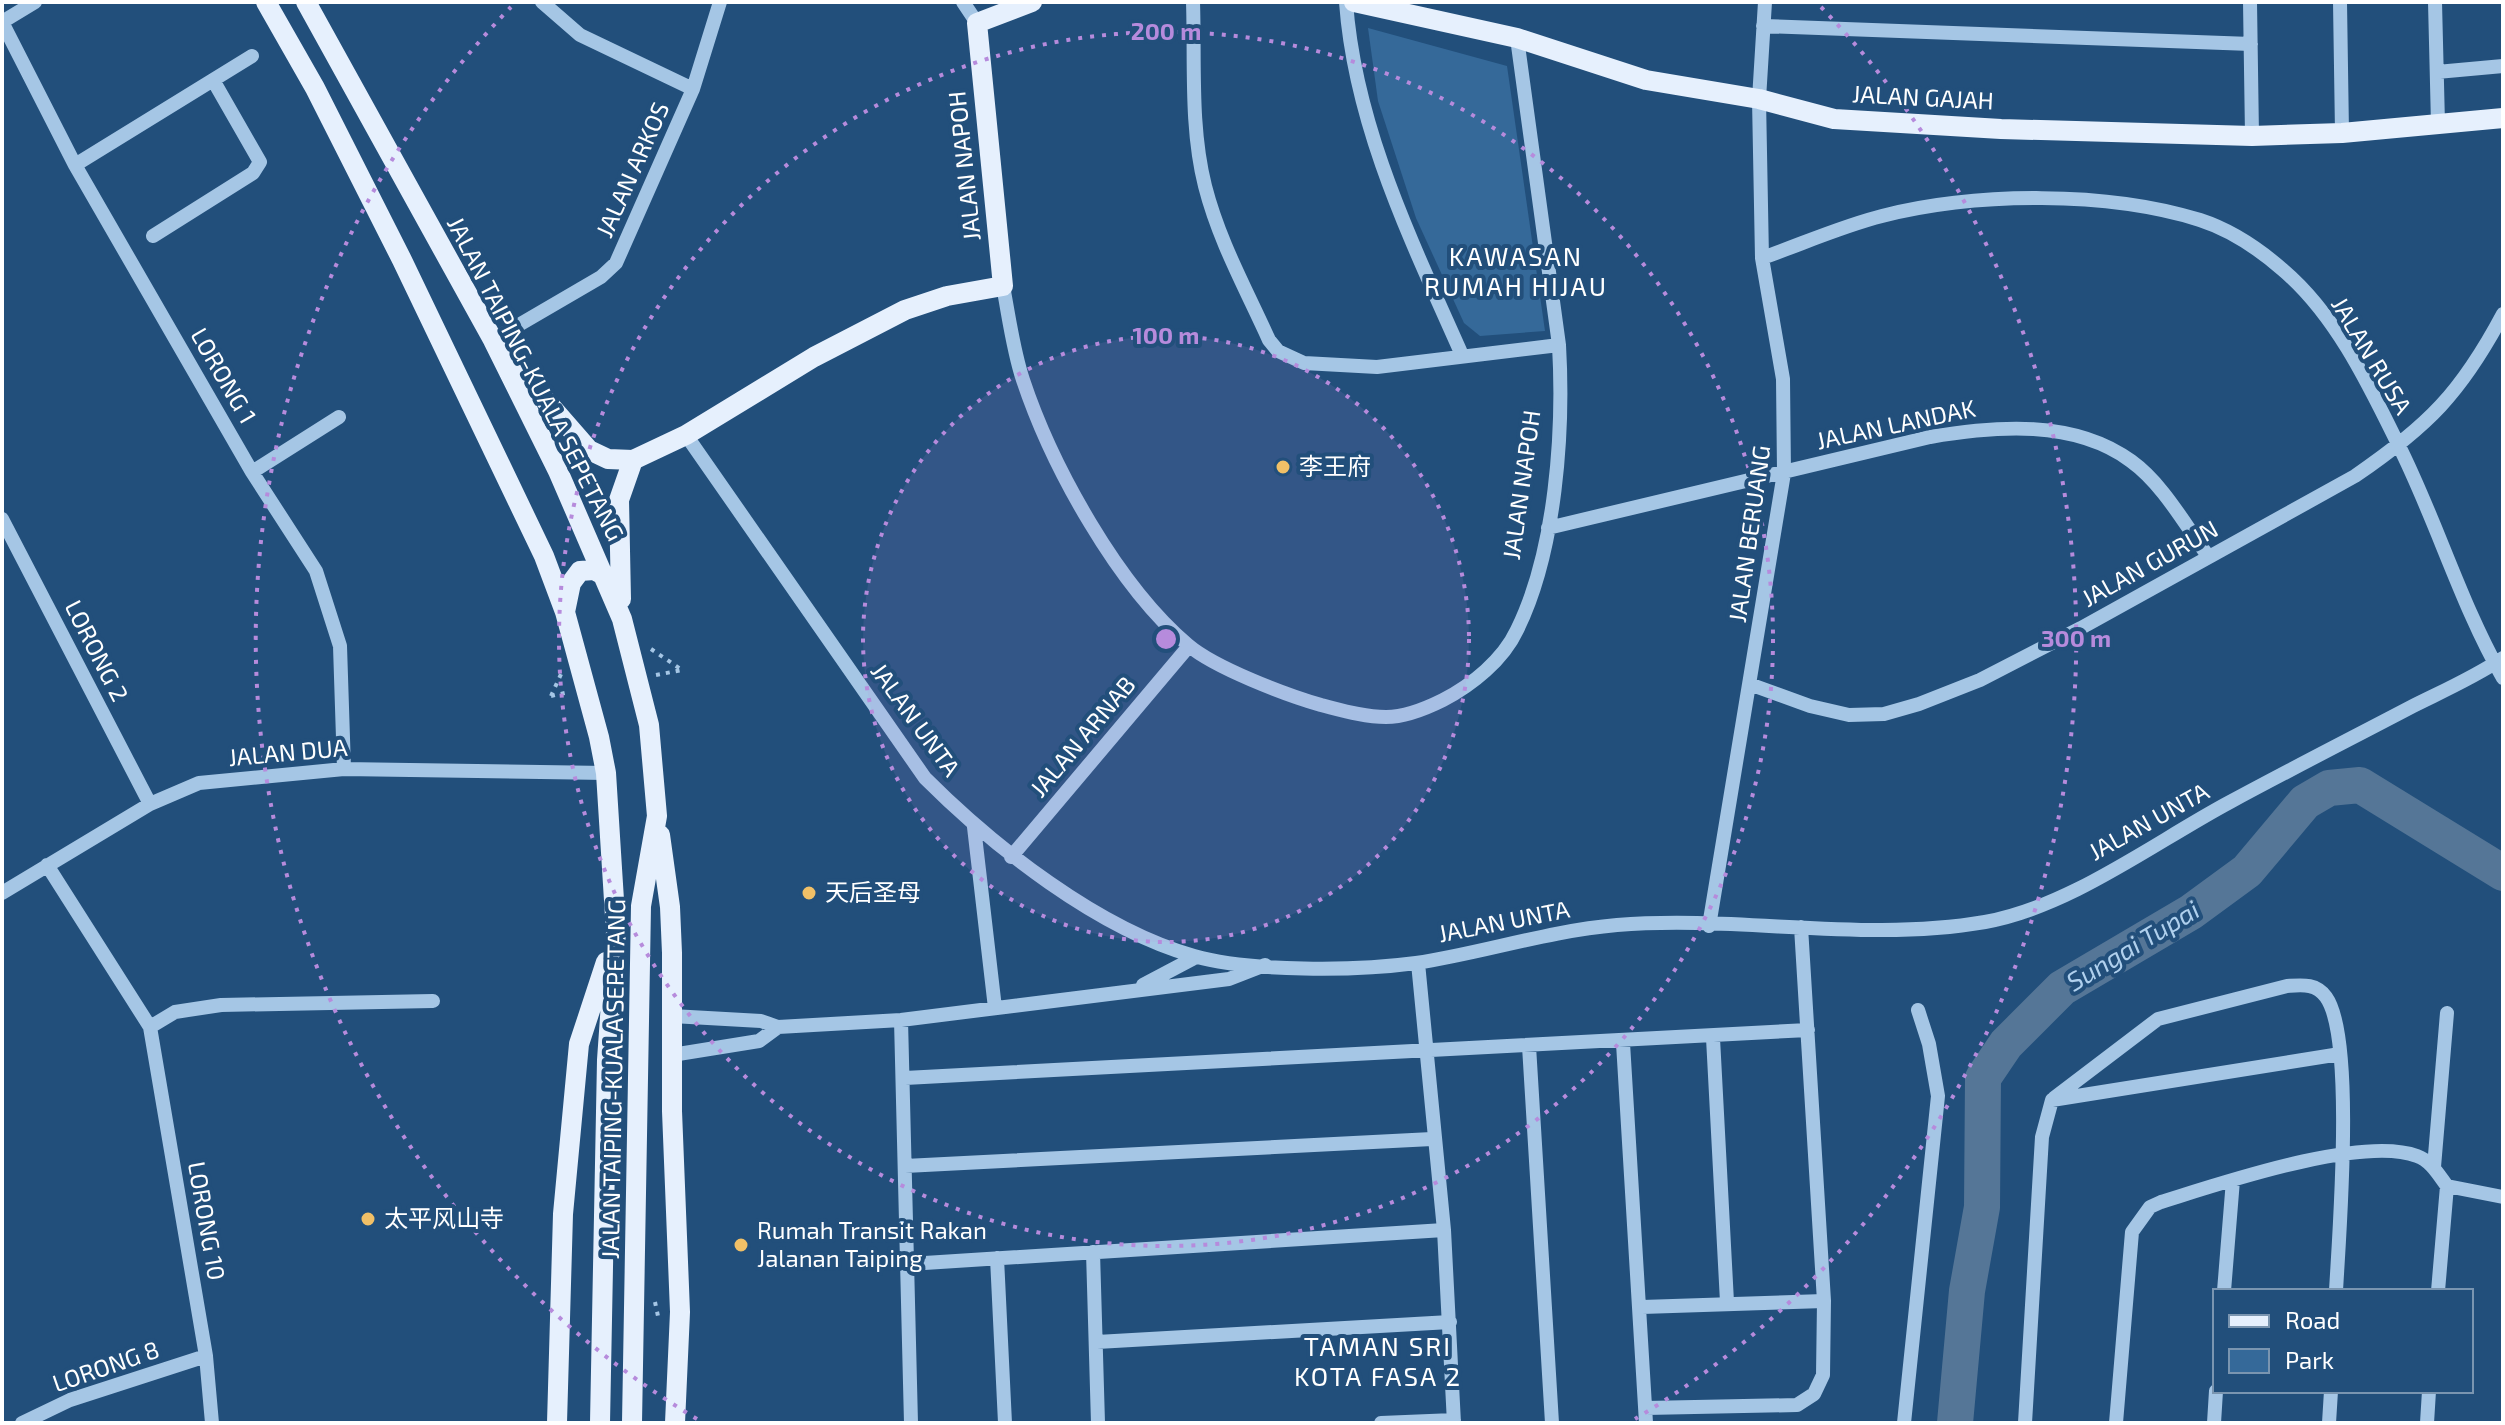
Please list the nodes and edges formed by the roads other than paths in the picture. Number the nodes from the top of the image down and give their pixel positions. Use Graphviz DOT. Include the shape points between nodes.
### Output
graph roads {
  1 [pos="35,2"];
  2 [pos="266,2"];
  3 [pos="306,2"];
  4 [pos="542,2"];
  5 [pos="720,2"];
  6 [pos="963,2"];
  7 [pos="1032,2"];
  8 [pos="1193,2"];
  9 [pos="1346,2"];
  10 [pos="1354,2"];
  11 [pos="1765,2"];
  12 [pos="2250,2"];
  13 [pos="2340,2"];
  14 [pos="2435,2"];
  15 [pos="2,22"];
  16 [pos="977,23"];
  17 [pos="1763,26"];
  18 [pos="1517,38"];
  19 [pos="2251,44"];
  20 [pos="252,56"];
  21 [pos="2503,66"];
  22 [pos="2437,72"];
  23 [pos="213,80"];
  24 [pos="693,89"];
  25 [pos="1759,99"];
  26 [pos="2503,118"];
  27 [pos="2438,124"];
  28 [pos="2342,133"];
  29 [pos="2252,136"];
  30 [pos="75,165"];
  31 [pos="153,236"];
  32 [pos="1762,258"];
  33 [pos="1003,286"];
  34 [pos="2503,314"];
  35 [pos="493,340"];
  36 [pos="1559,345"];
  37 [pos="1462,355"];
  38 [pos="339,417"];
  39 [pos="686,435"];
  40 [pos="2399,446"];
  41 [pos="633,460"];
  42 [pos="252,472"];
  43 [pos="1784,473"];
  44 [pos="2,519"];
  45 [pos="1548,528"];
  46 [pos="2208,556"];
  47 [pos="605,576"];
  48 [pos="565,612"];
  49 [pos="624,626"];
  50 [pos="1189,646"];
  51 [pos="2499,661"];
  52 [pos="2503,678"];
  53 [pos="1752,685"];
  54 [pos="344,769"];
  55 [pos="606,773"];
  56 [pos="150,804"];
  57 [pos="657,816"];
  58 [pos="974,827"];
  59 [pos="1011,857"];
  60 [pos="47,865"];
  61 [pos="2,893"];
  62 [pos="1709,926"];
  63 [pos="1801,927"];
  64 [pos="616,932"];
  65 [pos="1196,957"];
  66 [pos="1418,963"];
  67 [pos="1265,965"];
  68 [pos="1132,990"];
  69 [pos="433,1001"];
  70 [pos="995,1008"];
  71 [pos="1918,1010"];
  72 [pos="2447,1013"];
  73 [pos="672,1016"];
  74 [pos="901,1020"];
  75 [pos="150,1027"];
  76 [pos="778,1027"];
  77 [pos="1808,1030"];
  78 [pos="1713,1038"];
  79 [pos="1623,1043"];
  80 [pos="1529,1046"];
  81 [pos="1426,1052"];
  82 [pos="2340,1054"];
  83 [pos="672,1055"];
  84 [pos="905,1078"];
  85 [pos="2052,1100"];
  86 [pos="1432,1139"];
  87 [pos="2342,1154"];
  88 [pos="905,1166"];
  89 [pos="2434,1167"];
  90 [pos="2233,1180"];
  91 [pos="2447,1186"];
  92 [pos="2503,1197"];
  93 [pos="1444,1230"];
  94 [pos="1093,1252"];
  95 [pos="997,1258"];
  96 [pos="909,1264"];
  97 [pos="2224,1289"];
  98 [pos="2336,1289"];
  99 [pos="2438,1289"];
  100 [pos="1824,1301"];
  101 [pos="1727,1302"];
  102 [pos="1642,1307"];
  103 [pos="1450,1322"];
  104 [pos="1097,1342"];
  105 [pos="206,1356"];
  106 [pos="2216,1393"];
  107 [pos="2331,1393"];
  108 [pos="2429,1393"];
  109 [pos="1646,1416"];
  110 [pos="1454,1422"];
  111 [pos="22,1423"];
  112 [pos="212,1423"];
  113 [pos="557,1423"];
  114 [pos="600,1423"];
  115 [pos="632,1423"];
  116 [pos="675,1423"];
  117 [pos="911,1423"];
  118 [pos="1005,1423"];
  119 [pos="1098,1423"];
  120 [pos="1381,1423"];
  121 [pos="1552,1423"];
  122 [pos="1904,1423"];
  123 [pos="2025,1423"];
  124 [pos="2116,1423"];
  125 [pos="2214,1423"];
  126 [pos="2329,1423"];
  127 [pos="2427,1423"];
  1 -- 15 [label="street"];
  2 -- 48 [label="main road, JALAN TAIPING-KUALA SEPETANG" via="315,88 472,401"];
  3 -- 35 [label="main road, JALAN TAIPING-KUALA SEPETANG"];
  4 -- 24 [label="street" via="580,35"];
  5 -- 24 [label="street, JALAN ARKOS"];
  6 -- 16 [label="street, JALAN NAPOH"];
  7 -- 16 [label="main road"];
  8 -- 37 [label="street" via="1196,113 1205,187 1228,255 1269,340 1291,358 1317,366 1377,367"];
  9 -- 37 [label="street" via="1362,105 1408,233"];
  10 -- 18 [label="main road, JALAN GAJAH"];
  11 -- 17 [label="street, JALAN BERUANG"];
  12 -- 19 [label="street"];
  13 -- 28 [label="street"];
  14 -- 22 [label="street"];
  15 -- 30 [label="street, LORONG 1"];
  16 -- 33 [label="main road, JALAN NAPOH"];
  17 -- 19 [label="street"];
  17 -- 25 [label="street, JALAN BERUANG"];
  18 -- 25 [label="main road, JALAN GAJAH" via="1646,80"];
  18 -- 36 [label="street, JALAN NAPOH"];
  19 -- 29 [label="street"];
  20 -- 23 [label="street"];
  21 -- 22 [label="street"];
  22 -- 27 [label="street"];
  23 -- 30 [label="street"];
  23 -- 31 [label="street" via="260,162 253,173"];
  24 -- 35 [label="street, JALAN ARKOS" via="616,263"];
  25 -- 29 [label="main road, JALAN GAJAH" via="1834,119 1894,124"];
  25 -- 32 [label="street, JALAN BERUANG"];
  26 -- 27 [label="main road, JALAN GAJAH"];
  27 -- 28 [label="main road, JALAN GAJAH"];
  28 -- 29 [label="main road, JALAN GAJAH"];
  30 -- 42 [label="street, LORONG 1"];
  32 -- 40 [label="street, JALAN RUSA" via="1881,216 1961,202 2134,204 2202,221 2246,241 2285,272 2324,315"];
  32 -- 43 [label="street, JALAN BERUANG" via="1783,379"];
  33 -- 39 [label="main road" via="905,310 814,357"];
  33 -- 50 [label="street, JALAN NAPOH" via="1022,379 1057,463 1127,579"];
  34 -- 40 [label="street, JALAN GURUN" via="2443,408"];
  35 -- 41 [label="main road" via="589,450 608,459"];
  35 -- 47 [label="main road, JALAN TAIPING-KUALA SEPETANG"];
  36 -- 37 [label="street"];
  36 -- 45 [label="street, JALAN NAPOH" via="1562,387"];
  38 -- 42 [label="street"];
  39 -- 41 [label="main road"];
  39 -- 58 [label="street, JALAN UNTA" via="925,778"];
  40 -- 46 [label="street, JALAN GURUN" via="2355,476"];
  40 -- 51 [label="street, JALAN RUSA"];
  41 -- 49 [label="main road" via="619,500 617,563"];
  42 -- 54 [label="street, LORONG 1" via="316,571 340,646"];
  43 -- 45 [label="street, JALAN LANDAK"];
  43 -- 46 [label="street, JALAN LANDAK" via="1990,427 2074,436 2111,448 2134,463"];
  43 -- 53 [label="street, JALAN BERUANG"];
  44 -- 56 [label="street, LORONG 2"];
  45 -- 50 [label="street, JALAN NAPOH" via="1517,632 1488,669 1428,708 1387,717 1347,712 1301,699"];
  46 -- 53 [label="street, JALAN GURUN" via="1980,680 1884,714 1849,715"];
  47 -- 48 [label="main road" via="580,571 571,583"];
  47 -- 49 [label="main road, JALAN TAIPING-KUALA SEPETANG"];
  48 -- 55 [label="main road, JALAN TAIPING-KUALA SEPETANG"];
  49 -- 57 [label="main road, JALAN TAIPING-KUALA SEPETANG" via="649,725"];
  50 -- 59 [label="street, JALAN ARNAB"];
  51 -- 52 [label="street, JALAN RUSA"];
  51 -- 63 [label="street, JALAN UNTA" via="2029,910 1946,926"];
  53 -- 62 [label="street, JALAN BERUANG"];
  54 -- 55 [label="street, JALAN DUA"];
  54 -- 56 [label="street, JALAN DUA" via="199,783"];
  55 -- 64 [label="main road, JALAN TAIPING-KUALA SEPETANG"];
  56 -- 60 [label="street, JALAN DUA"];
  57 -- 73 [label="main road" via="670,907"];
  57 -- 115 [label="main road, JALAN TAIPING-KUALA SEPETANG" via="641,906"];
  58 -- 59 [label="street, JALAN UNTA"];
  58 -- 70 [label="street"];
  59 -- 65 [label="street, JALAN UNTA" via="1113,920"];
  60 -- 61 [label="street, JALAN DUA"];
  60 -- 75 [label="street, LORONG 10"];
  62 -- 63 [label="street, JALAN UNTA"];
  62 -- 66 [label="street, JALAN UNTA" via="1622,925 1565,931"];
  63 -- 77 [label="street"];
  64 -- 113 [label="main road" via="579,1044 563,1214"];
  64 -- 114 [label="main road, JALAN TAIPING-KUALA SEPETANG" via="607,1060"];
  65 -- 67 [label="street, JALAN UNTA"];
  65 -- 68 [label="street"];
  66 -- 67 [label="street, JALAN UNTA" via="1345,969"];
  66 -- 81 [label="street"];
  67 -- 68 [label="street" via="1229,979"];
  68 -- 70 [label="street"];
  69 -- 75 [label="street" via="221,1005 175,1012"];
  70 -- 74 [label="street"];
  71 -- 122 [label="street" via="1938,1096"];
  72 -- 89 [label="street"];
  73 -- 76 [label="street" via="761,1021"];
  73 -- 83 [label="main road"];
  74 -- 76 [label="street"];
  74 -- 84 [label="street"];
  75 -- 105 [label="street, LORONG 10"];
  76 -- 83 [label="street" via="759,1041"];
  77 -- 78 [label="street"];
  77 -- 100 [label="street"];
  78 -- 79 [label="street"];
  78 -- 101 [label="street"];
  79 -- 80 [label="street"];
  79 -- 102 [label="street"];
  80 -- 81 [label="street"];
  80 -- 121 [label="street"];
  81 -- 84 [label="street"];
  81 -- 86 [label="street"];
  82 -- 85 [label="street"];
  82 -- 85 [label="street" via="2333,1010 2319,989 2287,986 2158,1019"];
  82 -- 87 [label="street"];
  83 -- 116 [label="main road" via="680,1312"];
  84 -- 88 [label="street"];
  85 -- 123 [label="street" via="2042,1137"];
  86 -- 88 [label="street"];
  86 -- 93 [label="street"];
  87 -- 89 [label="street" via="2402,1151"];
  87 -- 90 [label="street"];
  87 -- 98 [label="street"];
  88 -- 96 [label="street"];
  89 -- 91 [label="street"];
  90 -- 97 [label="street"];
  90 -- 124 [label="street" via="2150,1207 2132,1232"];
  91 -- 92 [label="street"];
  91 -- 99 [label="street"];
  93 -- 94 [label="street"];
  93 -- 103 [label="street"];
  94 -- 95 [label="street"];
  94 -- 104 [label="street"];
  95 -- 96 [label="street"];
  95 -- 118 [label="street"];
  96 -- 117 [label="street"];
  100 -- 101 [label="street"];
  100 -- 109 [label="street" via="1823,1375 1814,1394 1797,1405"];
  101 -- 102 [label="street"];
  102 -- 109 [label="street"];
  103 -- 104 [label="street"];
  103 -- 110 [label="street"];
  104 -- 119 [label="street"];
  105 -- 111 [label="street, LORONG 8" via="70,1400"];
  105 -- 112 [label="street, LORONG 10"];
  106 -- 125 [label="street"];
  107 -- 126 [label="street"];
  108 -- 127 [label="street"];
  110 -- 120 [label="street"];
}
